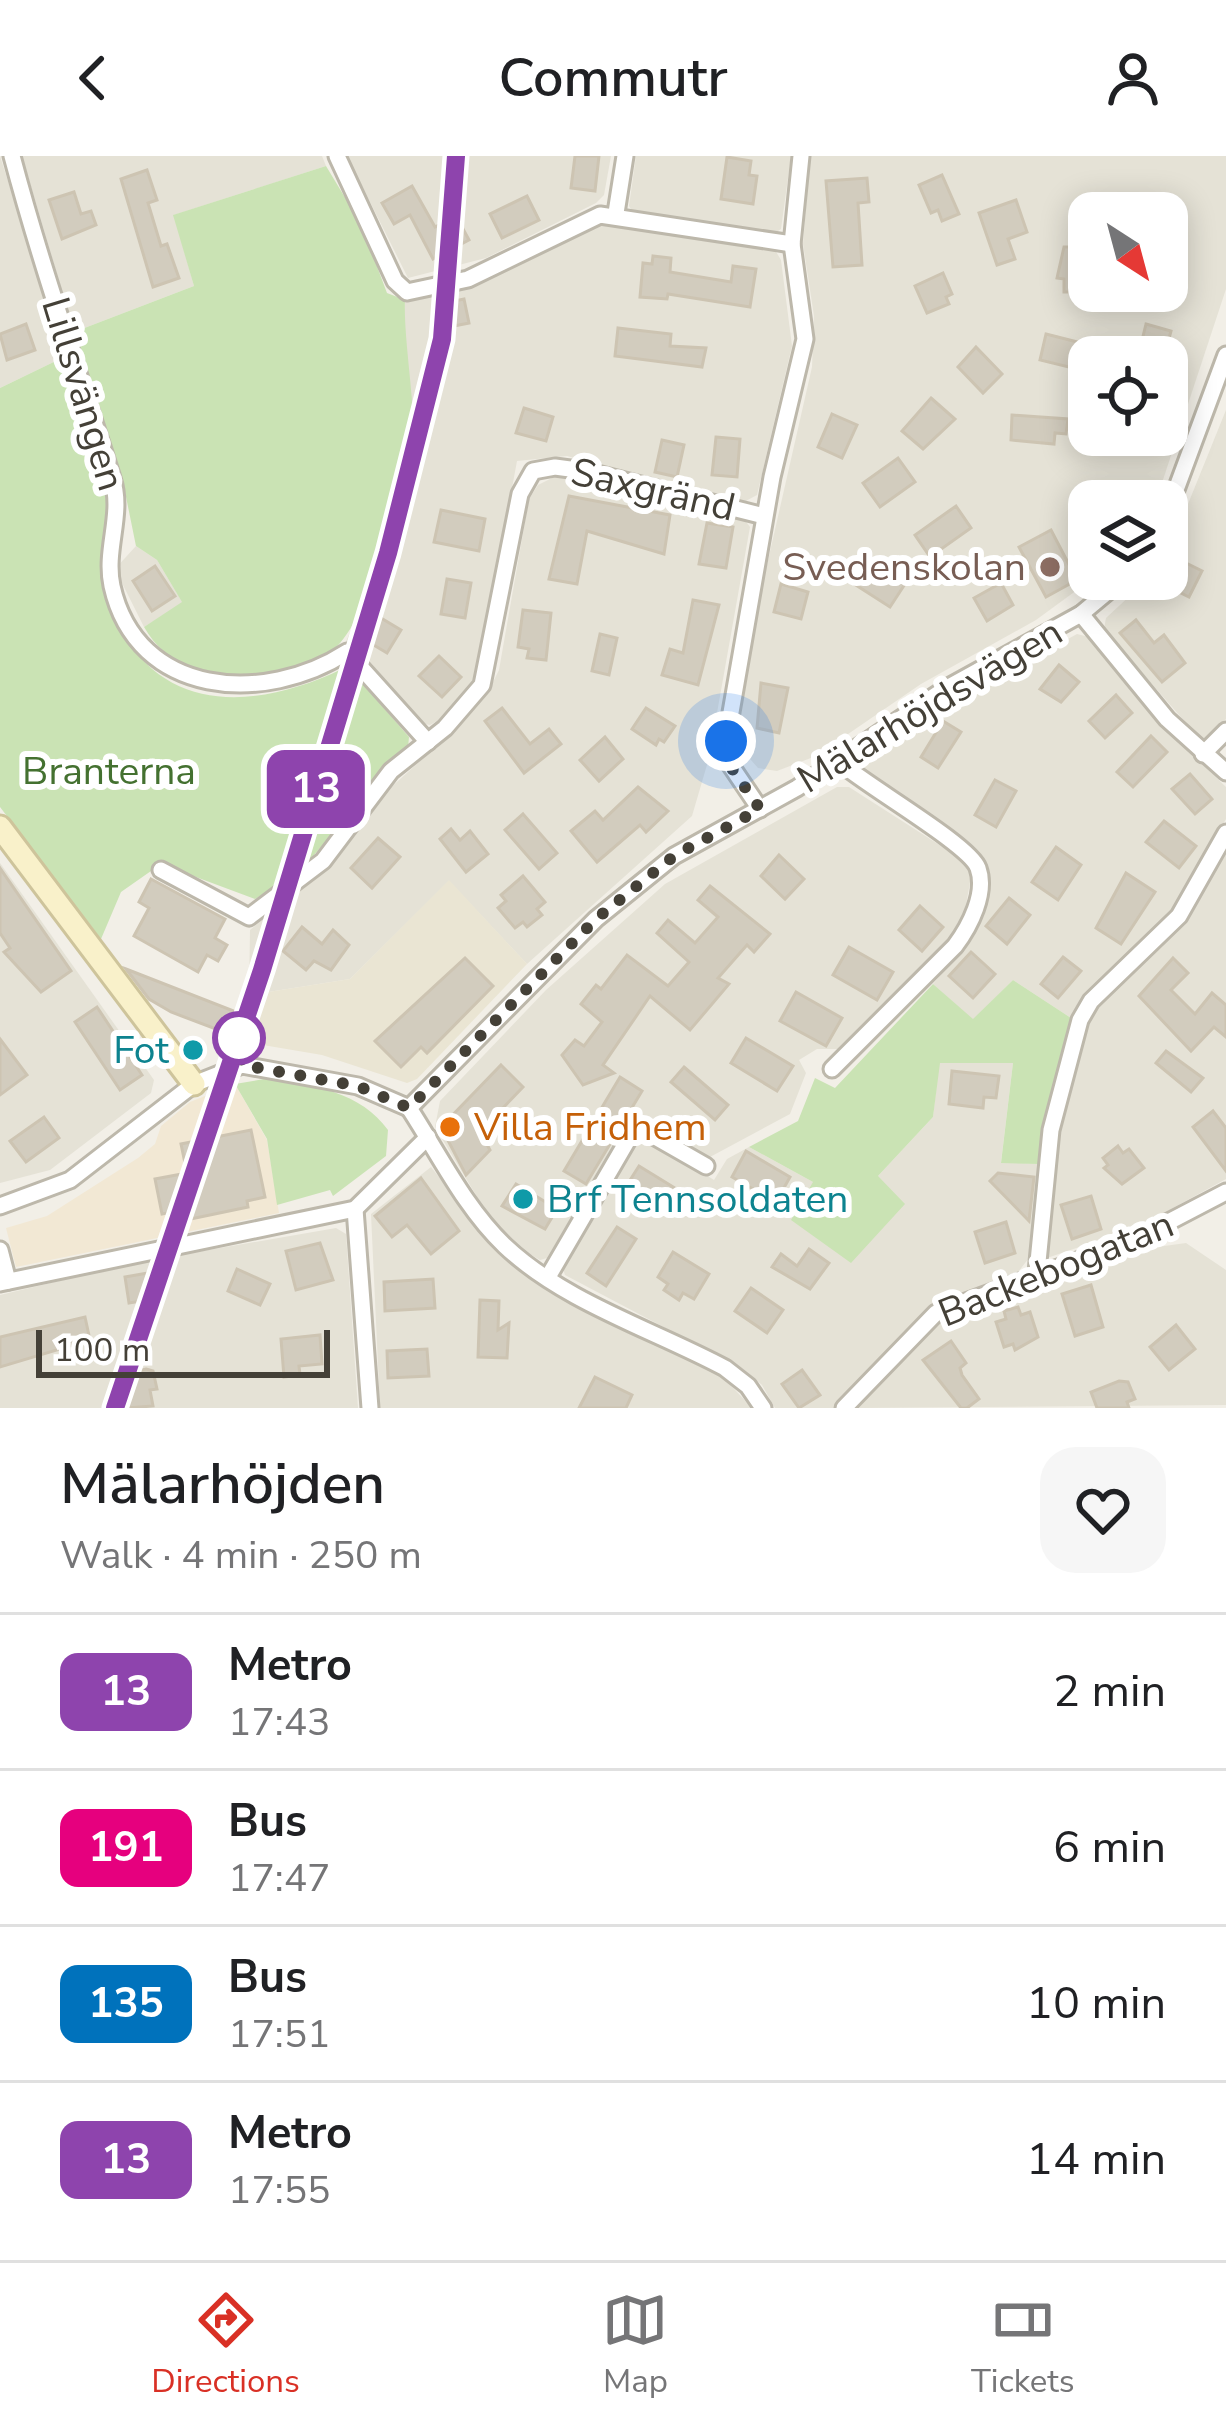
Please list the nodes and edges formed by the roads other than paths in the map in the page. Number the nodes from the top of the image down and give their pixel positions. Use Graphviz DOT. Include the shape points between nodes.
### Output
graph roads {
  1 [pos="11,156"];
  2 [pos="337,156"];
  3 [pos="625,156"];
  4 [pos="801,156"];
  5 [pos="616,213"];
  6 [pos="792,244"];
  7 [pos="1226,355"];
  8 [pos="1180,480"];
  9 [pos="764,516"];
  10 [pos="1098,600"];
  11 [pos="1081,614"];
  12 [pos="1226,731"];
  13 [pos="428,742"];
  14 [pos="1203,754"];
  15 [pos="838,760"];
  16 [pos="1226,772"];
  17 [pos="760,809"];
  18 [pos="0,827"];
  19 [pos="1226,832"];
  20 [pos="161,870"];
  21 [pos="832,1069"];
  22 [pos="194,1084"];
  23 [pos="409,1108"];
  24 [pos="428,1137"];
  25 [pos="706,1166"];
  26 [pos="1226,1192"];
  27 [pos="0,1206"];
  28 [pos="356,1209"];
  29 [pos="0,1250"];
  30 [pos="1037,1273"];
  31 [pos="548,1277"];
  32 [pos="4,1282"];
  33 [pos="370,1408"];
  34 [pos="763,1408"];
  35 [pos="844,1408"];
  1 -- 13 [label="street, Lillsvängen" via="117,492 111,583 139,641 168,668 217,684 287,680 347,652"];
  2 -- 5 [label="street" via="401,288 468,279"];
  3 -- 5 [label="street"];
  4 -- 6 [label="street"];
  5 -- 6 [label="street" via="627,222"];
  6 -- 9 [label="street" via="805,339"];
  7 -- 8 [label="street"];
  9 -- 13 [label="street, Saxgränd" via="540,467 520,494 482,685"];
  9 -- 17 [label="street" via="726,741 729,764"];
  10 -- 11 [label="street, Mälarhöjdsvägen"];
  11 -- 14 [label="street"];
  11 -- 15 [label="street, Mälarhöjdsvägen"];
  12 -- 14 [label="street"];
  13 -- 20 [label="street" via="391,771 322,861 260,913 249,917"];
  14 -- 16 [label="street"];
  15 -- 17 [label="street, Mälarhöjdsvägen"];
  15 -- 21 [label="street" via="971,854 980,877 971,923 956,946"];
  17 -- 23 [label="street, Mälarhöjdsvägen" via="674,856 596,919"];
  18 -- 22 [label="street"];
  19 -- 30 [label="street" via="1179,916 1080,1020 1051,1130"];
  22 -- 23 [label="street" via="242,1065 282,1068"];
  22 -- 27 [label="street" via="70,1180"];
  23 -- 24 [label="street"];
  24 -- 28 [label="street"];
  24 -- 31 [label="street" via="484,1223"];
  25 -- 31 [label="street" via="636,1126"];
  26 -- 30 [label="street, Backebogatan" via="1134,1240"];
  28 -- 32 [label="street"];
  28 -- 33 [label="street"];
  29 -- 32 [label="street"];
  30 -- 35 [label="street, Backebogatan" via="936,1313"];
  31 -- 34 [label="street" via="725,1368"];
}
